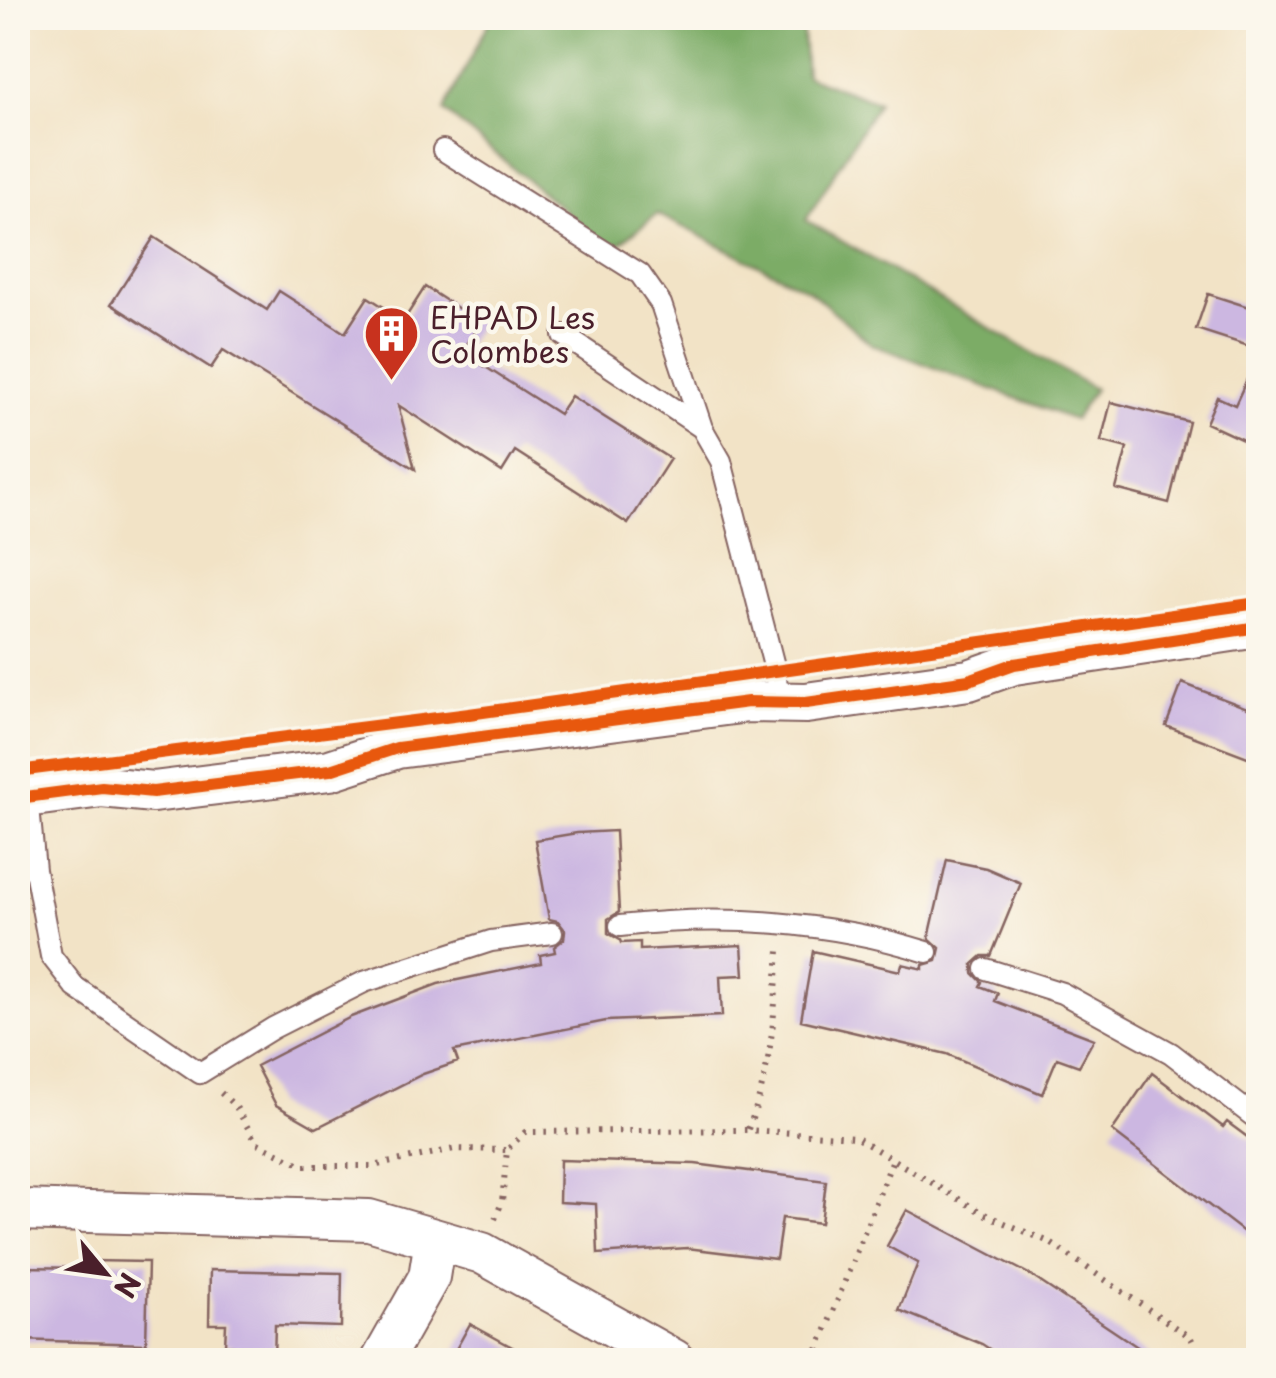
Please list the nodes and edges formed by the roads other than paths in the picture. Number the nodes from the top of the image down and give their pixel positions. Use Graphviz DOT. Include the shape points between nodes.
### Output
graph roads {
  1 [pos="443,150"];
  2 [pos="563,335"];
  3 [pos="702,428"];
  4 [pos="1258,627"];
  5 [pos="779,702"];
  6 [pos="23,797"];
  7 [pos="620,926"];
  8 [pos="552,933"];
  9 [pos="926,952"];
  10 [pos="986,969"];
  11 [pos="1257,1119"];
  12 [pos="18,1210"];
  13 [pos="435,1240"];
  14 [pos="382,1360"];
  15 [pos="674,1360"];
  1 -- 3 [label="lane" via="640,274 660,304"];
  2 -- 3 [label="lane"];
  3 -- 5 [label="lane" via="722,462"];
  4 -- 5 [label="street" via="1014,664 969,680"];
  5 -- 6 [label="street" via="398,748 330,770 154,792 102,787"];
  6 -- 8 [label="lane" via="51,956 75,987 200,1073 364,982 491,941"];
  7 -- 9 [label="lane" via="833,927"];
  10 -- 11 [label="lane" via="1062,993 1156,1044"];
  12 -- 13 [label="street" via="369,1220"];
  13 -- 14 [label="street" via="430,1277"];
  13 -- 15 [label="street" via="482,1253"];
}
